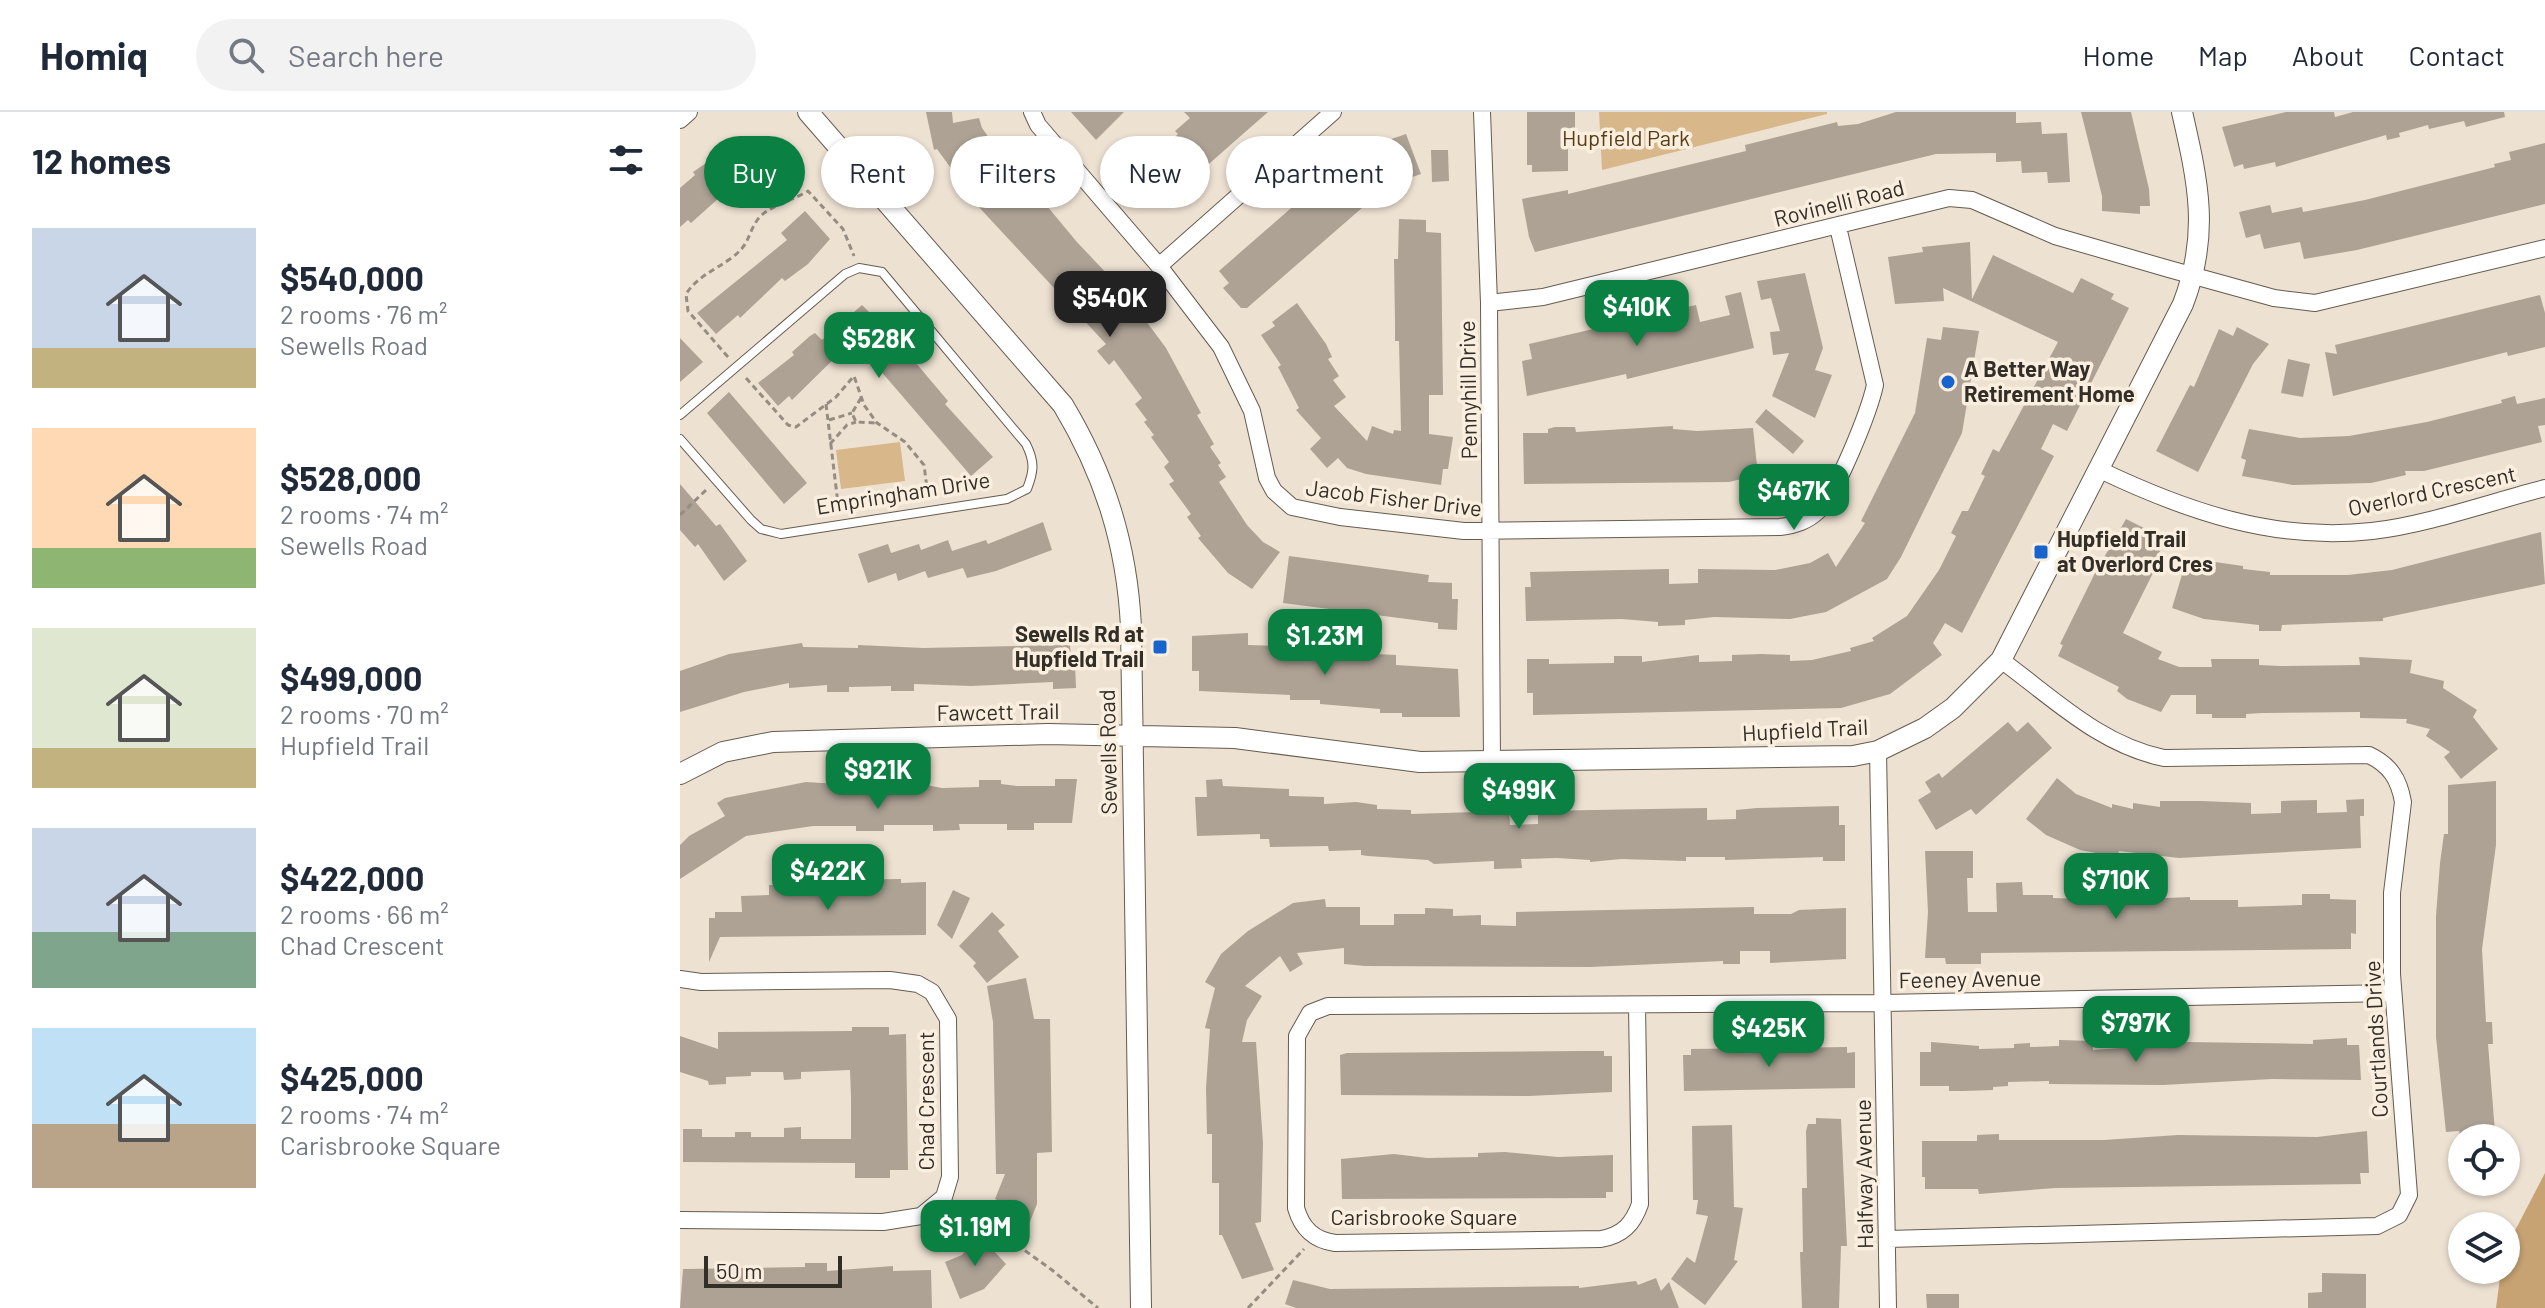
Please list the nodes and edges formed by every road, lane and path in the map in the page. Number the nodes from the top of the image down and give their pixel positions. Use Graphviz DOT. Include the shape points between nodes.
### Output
graph roads {
  1 [pos="689,112"];
  2 [pos="808,112"];
  3 [pos="1032,112"];
  4 [pos="1333,112"];
  5 [pos="1482,112"];
  6 [pos="2182,112"];
  7 [pos="680,120"];
  8 [pos="1838,227"];
  9 [pos="2545,248"];
  10 [pos="854,257"];
  11 [pos="1159,266"];
  12 [pos="2193,273"];
  13 [pos="1489,303"];
  14 [pos="737,367"];
  15 [pos="861,398"];
  16 [pos="826,404"];
  17 [pos="852,413"];
  18 [pos="680,415"];
  19 [pos="840,419"];
  20 [pos="828,420"];
  21 [pos="856,422"];
  22 [pos="877,423"];
  23 [pos="845,428"];
  24 [pos="680,439"];
  25 [pos="830,444"];
  26 [pos="2100,470"];
  27 [pos="716,481"];
  28 [pos="2545,488"];
  29 [pos="931,512"];
  30 [pos="680,515"];
  31 [pos="841,523"];
  32 [pos="1492,532"];
  33 [pos="2001,660"];
  34 [pos="1130,736"];
  35 [pos="1878,751"];
  36 [pos="1492,763"];
  37 [pos="680,774"];
  38 [pos="680,979"];
  39 [pos="2393,993"];
  40 [pos="1883,1003"];
  41 [pos="1637,1005"];
  42 [pos="944,1197"];
  43 [pos="680,1220"];
  44 [pos="1313,1235"];
  45 [pos="1888,1239"];
  46 [pos="1098,1308"];
  47 [pos="1141,1308"];
  48 [pos="1248,1308"];
  49 [pos="1888,1308"];
  1 -- 7 [label="street"];
  2 -- 34 [label="street, Sewells Road" via="1063,405 1085,442 1106,488 1129,580"];
  3 -- 11 [label="street, Jacob Fisher Drive"];
  4 -- 11 [label="street"];
  5 -- 13 [label="street, Pennyhill Drive"];
  6 -- 12 [label="street, Hupfield Trail" via="2202,217"];
  8 -- 12 [label="street, Rovinelli Road" via="1949,198 1972,200 2055,236"];
  8 -- 13 [label="street, Rovinelli Road" via="1543,297"];
  8 -- 32 [label="street, Jacob Fisher Drive" via="1875,385 1870,407 1819,509 1805,521 1780,527"];
  9 -- 12 [label="street" via="2315,303 2274,298"];
  10 -- 14 [label="path" via="843,229 808,191 758,220 751,240 686,294 688,311"];
  11 -- 32 [label="street, Jacob Fisher Drive" via="1203,321 1236,375 1252,411 1267,478 1282,500 1300,510 1340,517"];
  12 -- 26 [label="street, Hupfield Trail" via="2183,304"];
  13 -- 32 [label="street, Pennyhill Drive"];
  14 -- 16 [label="path" via="788,425 796,427"];
  14 -- 18 [label="lane, Empringham Drive"];
  14 -- 29 [label="lane, Empringham Drive" via="845,274 859,268 882,272 1033,459 1027,489 1007,499"];
  15 -- 16 [label="path" via="854,376"];
  15 -- 17 [label="path"];
  15 -- 22 [label="path"];
  16 -- 20 [label="path"];
  17 -- 19 [label="path"];
  17 -- 21 [label="path"];
  19 -- 20 [label="path"];
  19 -- 23 [label="path"];
  20 -- 25 [label="path"];
  21 -- 22 [label="path"];
  21 -- 23 [label="path"];
  22 -- 29 [label="path" via="905,442 924,465"];
  23 -- 25 [label="path"];
  24 -- 27 [label="lane, Empringham Drive"];
  25 -- 31 [label="path"];
  26 -- 28 [label="street, Overlord Crescent" via="2188,510 2318,535 2374,531"];
  26 -- 33 [label="street, Hupfield Trail"];
  27 -- 30 [label="path"];
  27 -- 31 [label="lane, Empringham Drive" via="761,529 781,534"];
  29 -- 31 [label="lane, Empringham Drive"];
  32 -- 36 [label="street, Pennyhill Drive"];
  33 -- 35 [label="street, Hupfield Trail" via="1953,708"];
  33 -- 39 [label="street, Courtlands Drive" via="2107,739 2132,751 2164,758 2369,755 2389,767 2403,802 2392,893"];
  34 -- 36 [label="street, Hupfield Trail" via="1235,738 1420,762"];
  34 -- 37 [label="street, Fawcett Trail" via="773,742 723,752"];
  34 -- 47 [label="street, Sewells Road"];
  35 -- 36 [label="street, Hupfield Trail" via="1853,756"];
  35 -- 40 [label="street, Halfway Avenue"];
  38 -- 42 [label="street, Chad Crescent" via="890,980 932,992 948,1019 950,1177"];
  39 -- 40 [label="street, Feeney Avenue"];
  39 -- 45 [label="street, Courtlands Drive" via="2410,1190 2404,1209 2387,1224"];
  40 -- 41 [label="street, Carisbrooke Square"];
  40 -- 45 [label="street, Halfway Avenue"];
  41 -- 44 [label="street, Carisbrooke Square" via="1640,1196 1636,1217 1622,1233 1601,1239 1335,1243"];
  41 -- 44 [label="street, Carisbrooke Square" via="1328,1006 1310,1013 1299,1029 1296,1049 1296,1208"];
  42 -- 43 [label="street, Chad Crescent" via="921,1216 883,1222"];
  42 -- 46 [label="path" via="972,1210"];
  44 -- 48 [label="path" via="1300,1256"];
  45 -- 49 [label="street, Halfway Avenue"];
}
